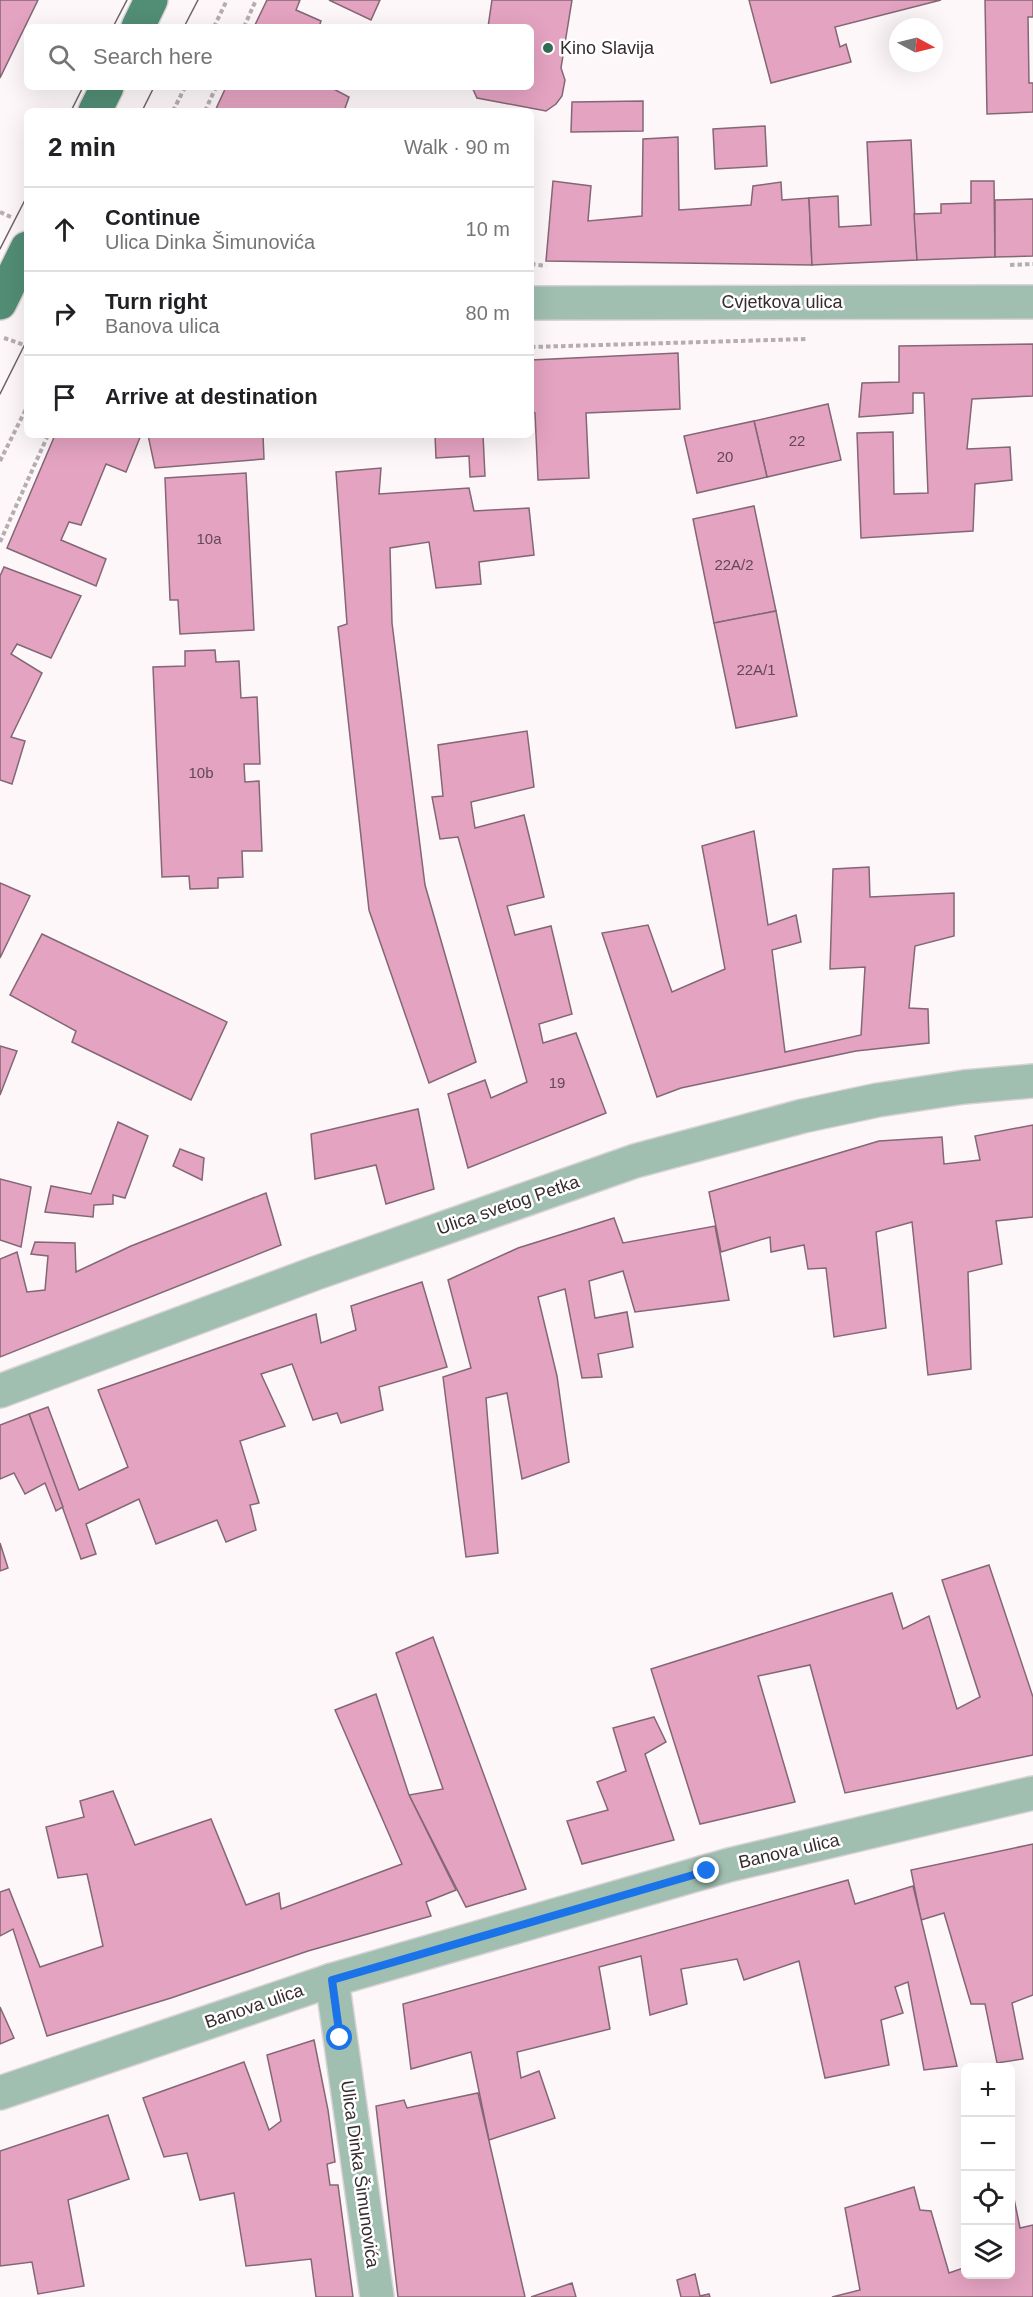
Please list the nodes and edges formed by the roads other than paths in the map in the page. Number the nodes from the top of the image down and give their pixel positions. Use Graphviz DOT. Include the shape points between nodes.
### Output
graph roads {
  1 [pos="151,0"];
  2 [pos="139,24"];
  3 [pos="106,90"];
  4 [pos="96,108"];
  5 [pos="24,254"];
  6 [pos="10,284"];
  7 [pos="1033,302"];
  8 [pos="534,303"];
  9 [pos="1033,1081"];
  10 [pos="0,1391"];
  11 [pos="1033,1793"];
  12 [pos="332,1980"];
  13 [pos="0,2094"];
  14 [pos="377,2297"];
  1 -- 2 [label="main road"];
  3 -- 4 [label="main road"];
  5 -- 6 [label="main road"];
  7 -- 8 [label="street, Cvjetkova ulica"];
  9 -- 10 [label="street, Ulica svetog Petka" via="878,1100 635,1161 316,1273"];
  11 -- 12 [label="street, Banova ulica" via="729,1865"];
  12 -- 13 [label="street, Banova ulica"];
  12 -- 14 [label="street, Ulica Dinka Šimunovića"];
}
